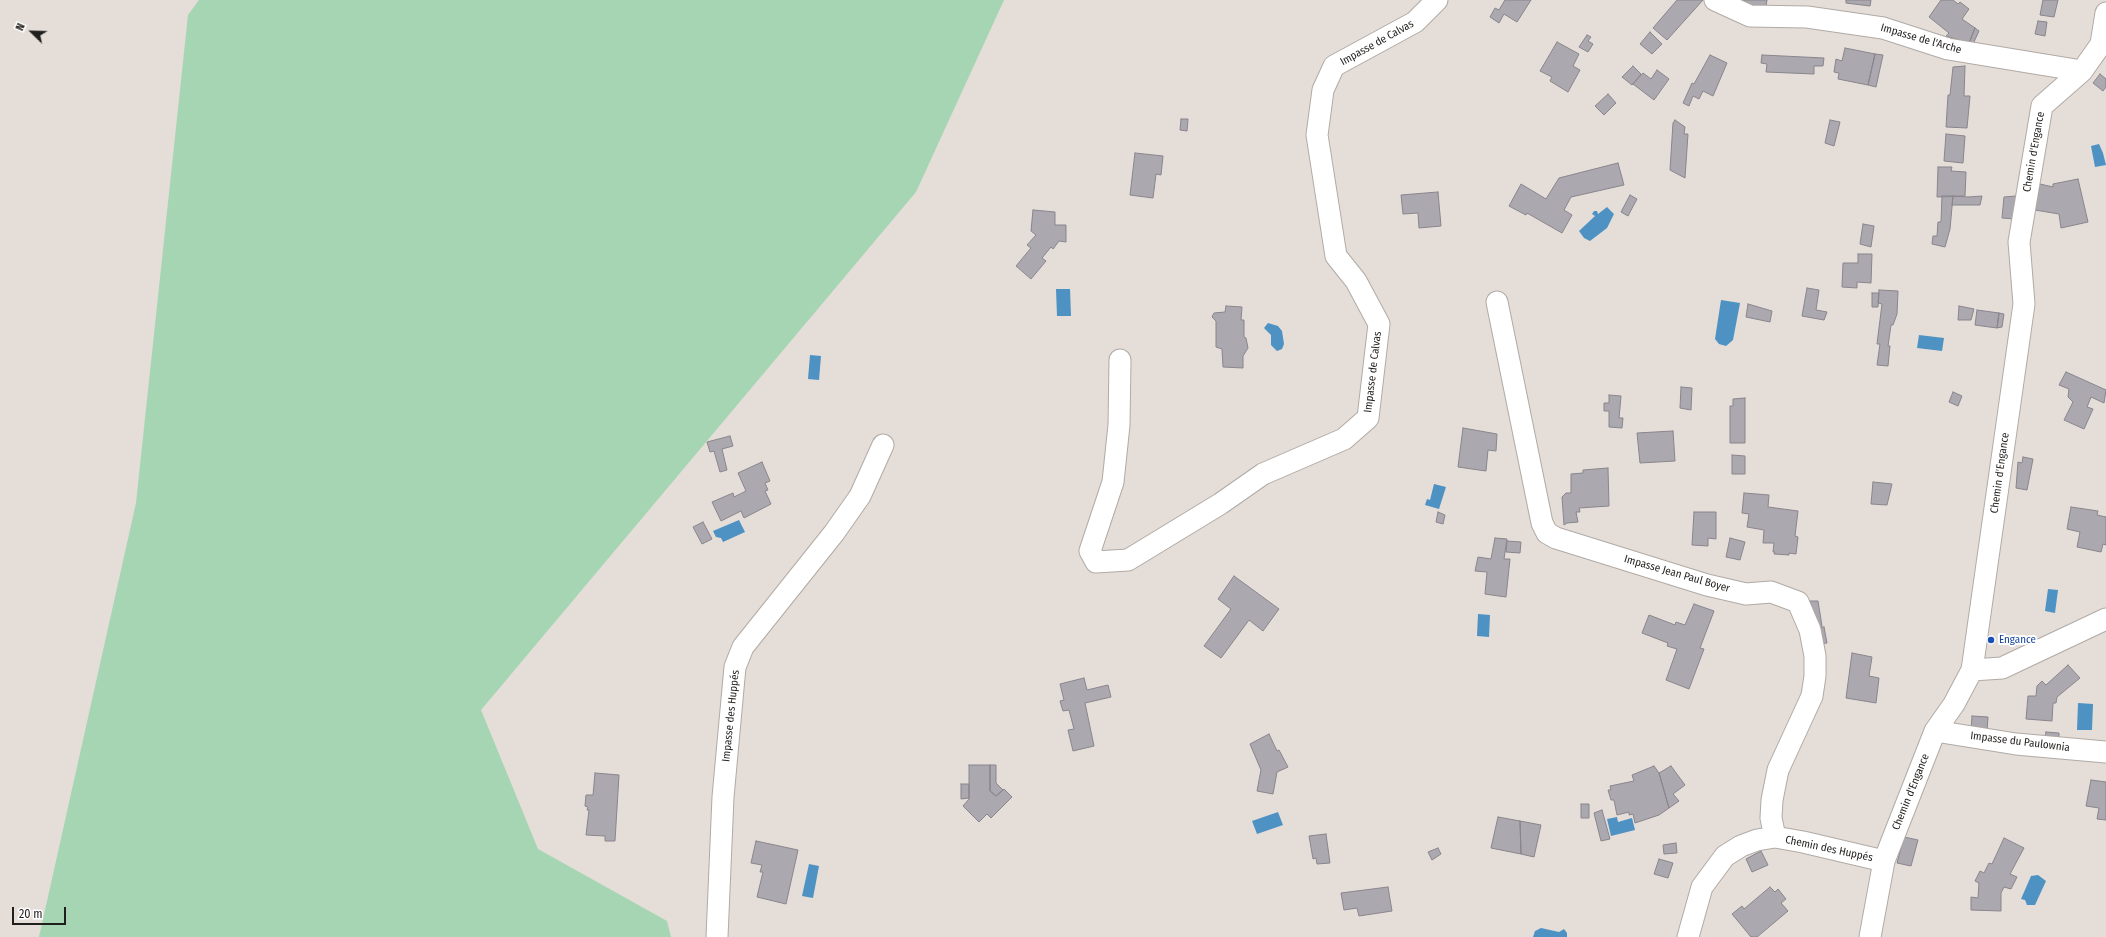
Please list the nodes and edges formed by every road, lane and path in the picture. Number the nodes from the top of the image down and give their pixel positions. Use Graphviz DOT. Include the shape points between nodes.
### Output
graph roads {
  1 [pos="1437,0"];
  2 [pos="1715,0"];
  3 [pos="2106,13"];
  4 [pos="2082,71"];
  5 [pos="1497,302"];
  6 [pos="1120,360"];
  7 [pos="883,445"];
  8 [pos="2106,620"];
  9 [pos="1972,670"];
  10 [pos="1935,731"];
  11 [pos="2106,752"];
  12 [pos="1775,838"];
  13 [pos="1884,861"];
  14 [pos="717,937"];
  15 [pos="1688,937"];
  16 [pos="1870,937"];
  1 -- 6 [label="street, Impasse de Calvas" via="1415,22 1334,66 1324,90 1317,135 1336,256 1356,281 1379,324 1368,418 1344,439 1263,474 1220,504 1128,560 1096,562 1090,552 1113,482 1119,425"];
  2 -- 4 [label="street, Impasse de l'Arche" via="1750,16 1807,17 1883,28 1948,49"];
  3 -- 4 [label="street, Chemin d'Engance" via="2101,44"];
  4 -- 9 [label="street, Chemin d'Engance" via="2042,106 2019,242 2024,304"];
  5 -- 12 [label="street, Impasse Jean Paul Boyer" via="1546,533 1707,586 1746,594 1771,592 1798,602 1810,630 1815,656 1815,676 1812,696 1778,770 1771,818"];
  7 -- 14 [label="street, Impasse des Huppés" via="860,496 834,533 743,647 735,667 723,797"];
  8 -- 9 [label="street" via="2002,668"];
  9 -- 10 [label="street, Chemin d'Engance" via="1954,704"];
  10 -- 11 [label="street, Impasse du Paulownia" via="2016,744"];
  10 -- 13 [label="street, Chemin d'Engance"];
  12 -- 13 [label="street, Chemin des Huppés"];
  12 -- 15 [label="street, Chemin des Huppés" via="1756,840 1725,856 1702,887"];
  13 -- 16 [label="street, Chemin d'Engance"];
}
